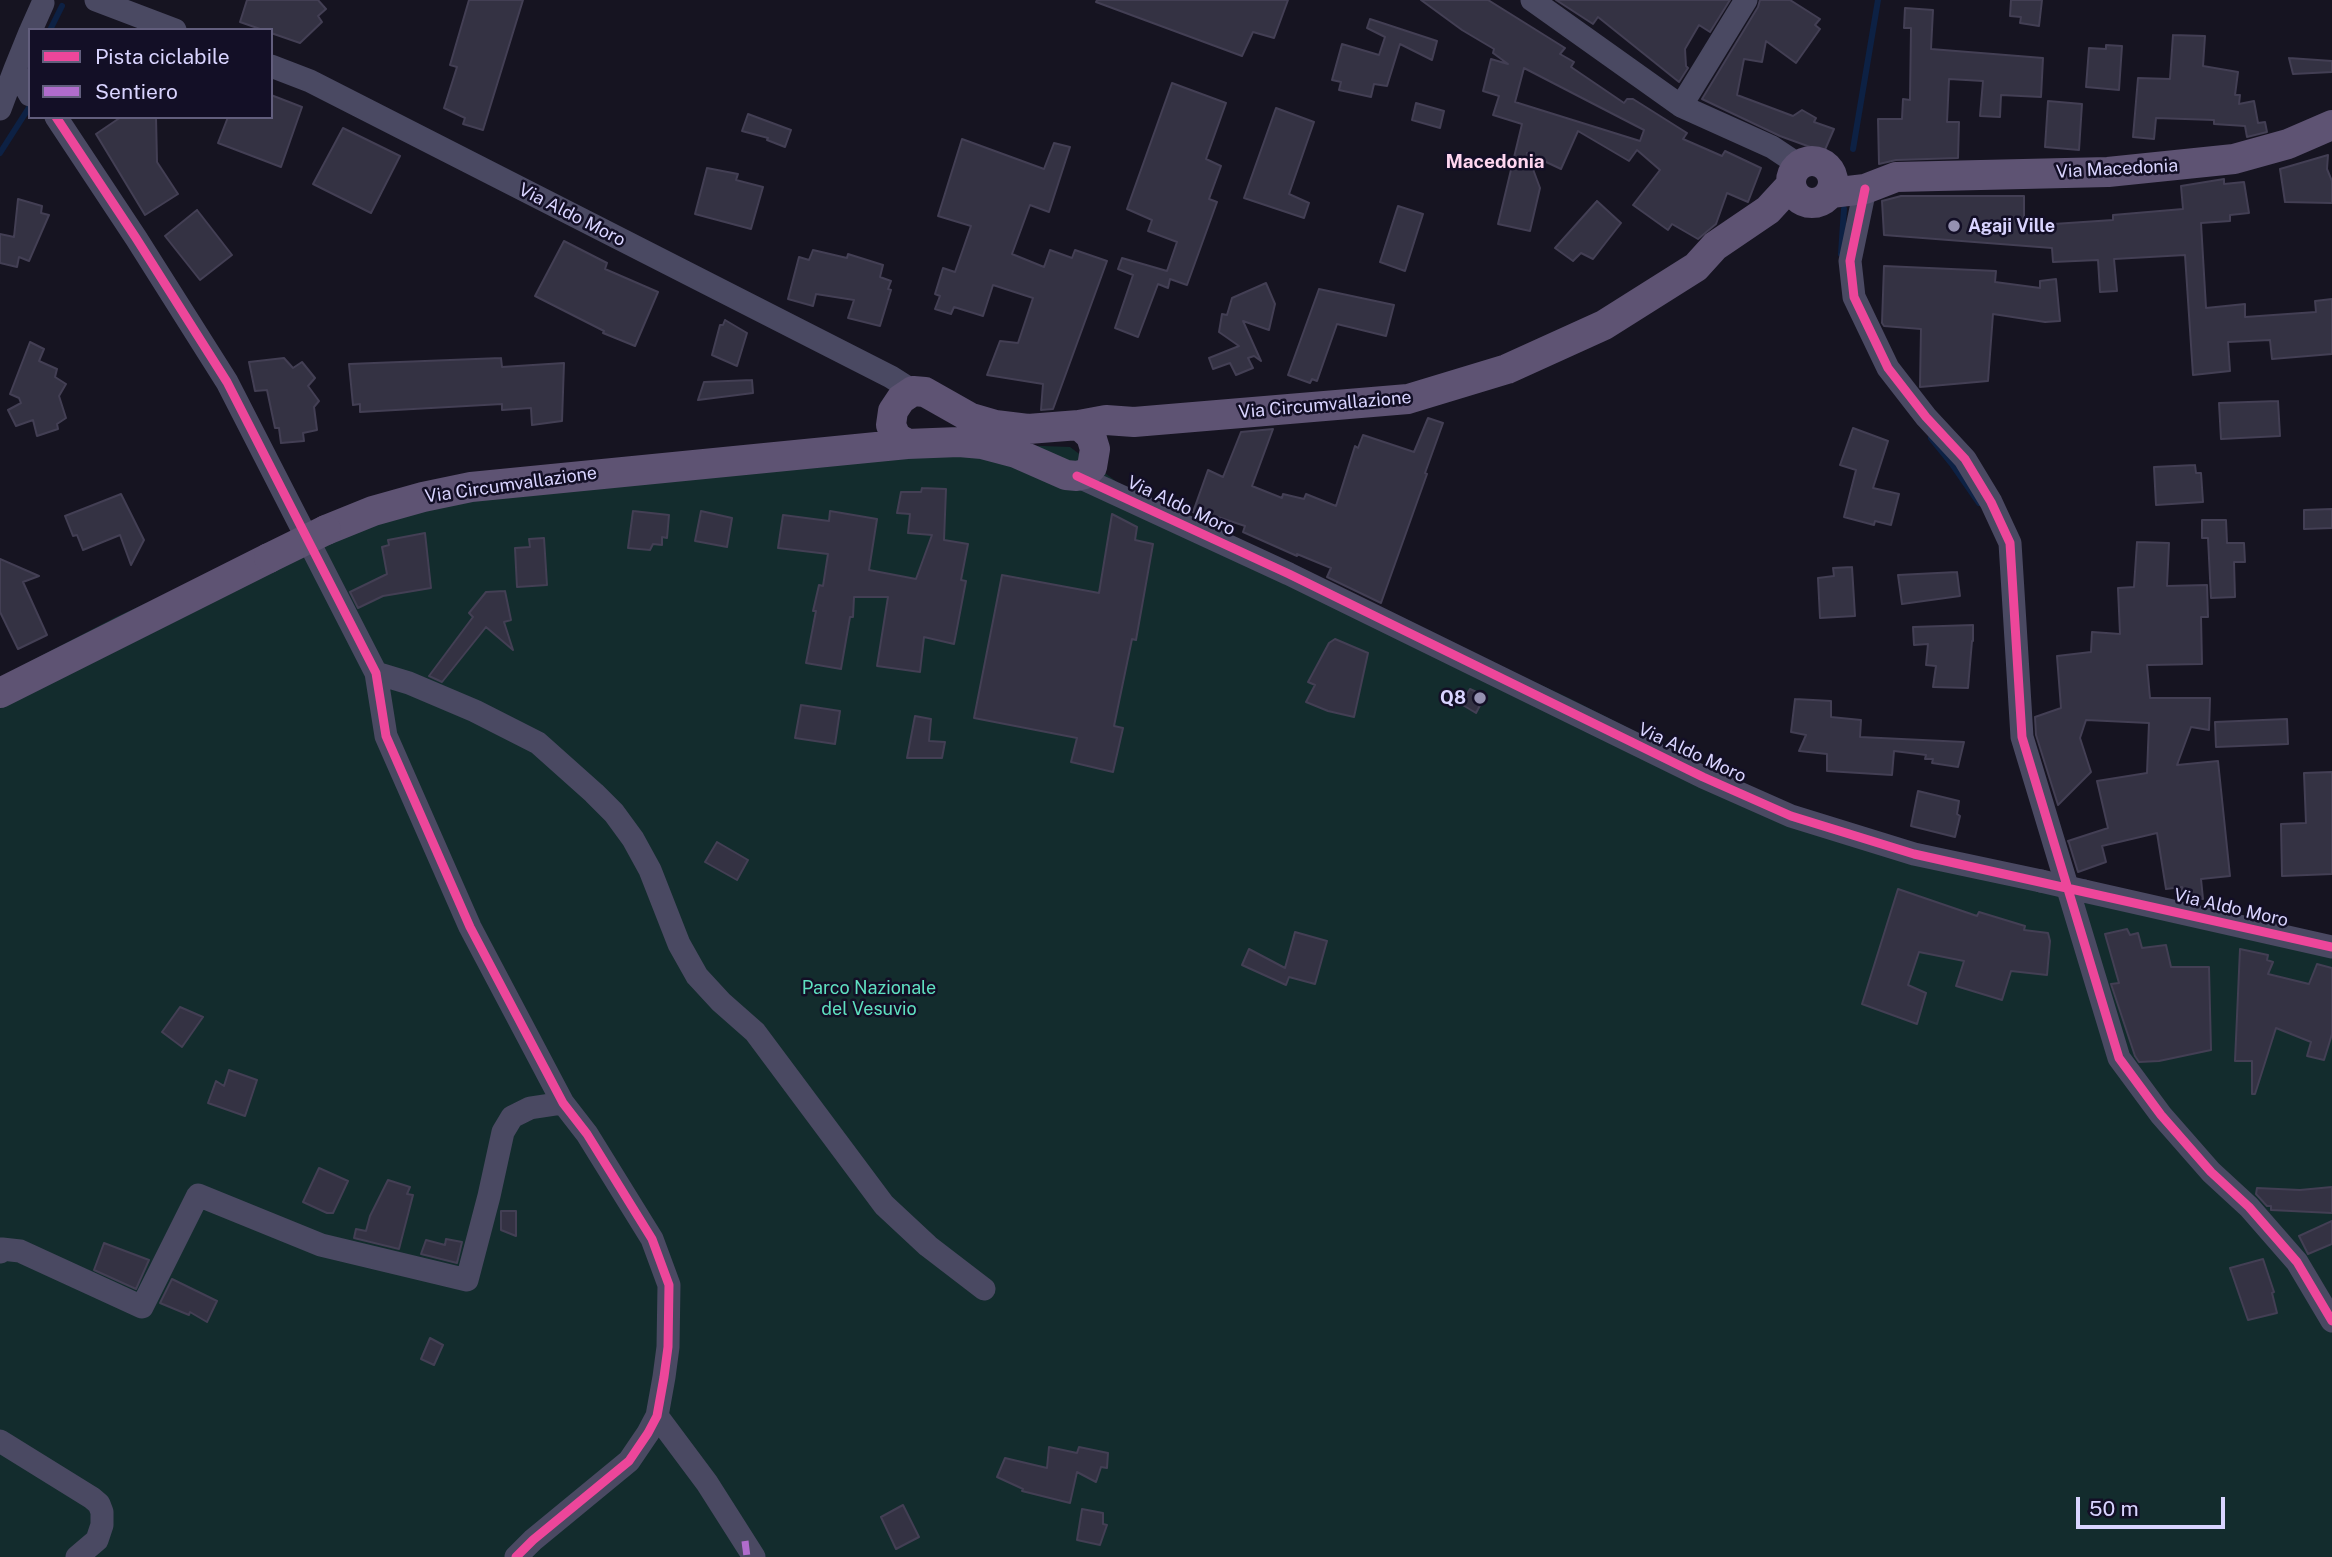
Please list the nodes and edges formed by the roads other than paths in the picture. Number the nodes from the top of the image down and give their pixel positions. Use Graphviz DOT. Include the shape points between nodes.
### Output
graph roads {
  1 [pos="96,0"];
  2 [pos="1532,0"];
  3 [pos="1746,0"];
  4 [pos="43,3"];
  5 [pos="31,28"];
  6 [pos="170,28"];
  7 [pos="28,36"];
  8 [pos="273,67"];
  9 [pos="15,69"];
  10 [pos="28,92"];
  11 [pos="1681,106"];
  12 [pos="0,109"];
  13 [pos="57,119"];
  14 [pos="2332,125"];
  15 [pos="1896,177"];
  16 [pos="1812,182"];
  17 [pos="1865,189"];
  18 [pos="901,418"];
  19 [pos="1086,452"];
  20 [pos="376,673"];
  21 [pos="0,693"];
  22 [pos="2332,947"];
  23 [pos="563,1103"];
  24 [pos="0,1252"];
  25 [pos="984,1290"];
  26 [pos="2332,1321"];
  27 [pos="657,1416"];
  28 [pos="0,1441"];
  29 [pos="77,1557"];
  30 [pos="516,1557"];
  31 [pos="754,1557"];
  1 -- 6 [label="street"];
  2 -- 11 [label="street, Via Macedonia"];
  3 -- 11 [label="street"];
  4 -- 5 [label="street"];
  7 -- 9 [label="street"];
  8 -- 18 [label="street, Via Aldo Moro" via="310,81 891,377"];
  9 -- 10 [label="street"];
  9 -- 12 [label="street"];
  11 -- 16 [label="street, Via Macedonia" via="1772,148"];
  13 -- 20 [label="street" via="227,382"];
  14 -- 15 [label="main road, Via Macedonia" via="2288,144 2234,159 2108,172"];
  15 -- 16 [label="main road, Via Macedonia" via="1872,170"];
  15 -- 17 [label="main road, Via Macedonia"];
  16 -- 17 [label="main road, Via Macedonia"];
  16 -- 19 [label="main road, Via Circumvallazione" via="1727,258 1696,267 1592,331 1507,369 1408,400 1134,422"];
  17 -- 26 [label="street" via="1850,261 1854,297 1888,368 1965,459 2010,543 2022,737 2119,1058 2161,1115 2297,1262"];
  18 -- 19 [label="main road" via="959,442 1017,453 1066,475"];
  18 -- 19 [label="main road" via="925,392 971,418 1028,429"];
  18 -- 21 [label="main road, Via Circumvallazione, bridge" via="856,448 471,487 398,504 326,530"];
  19 -- 22 [label="street, Via Aldo Moro, bridge" via="1121,495 1791,817 1914,854"];
  20 -- 23 [label="street" via="386,736 404,778 470,927"];
  20 -- 25 [label="street" via="475,711 538,743 614,813 650,870 697,976 755,1032 884,1205"];
  23 -- 24 [label="street" via="530,1108 512,1117 503,1132 467,1280 321,1245 198,1195 142,1307 20,1251"];
  23 -- 27 [label="street" via="652,1239 669,1285 668,1347"];
  27 -- 30 [label="street" via="629,1461"];
  27 -- 31 [label="street"];
  28 -- 29 [label="street" via="99,1504 102,1525 97,1540"];
}
